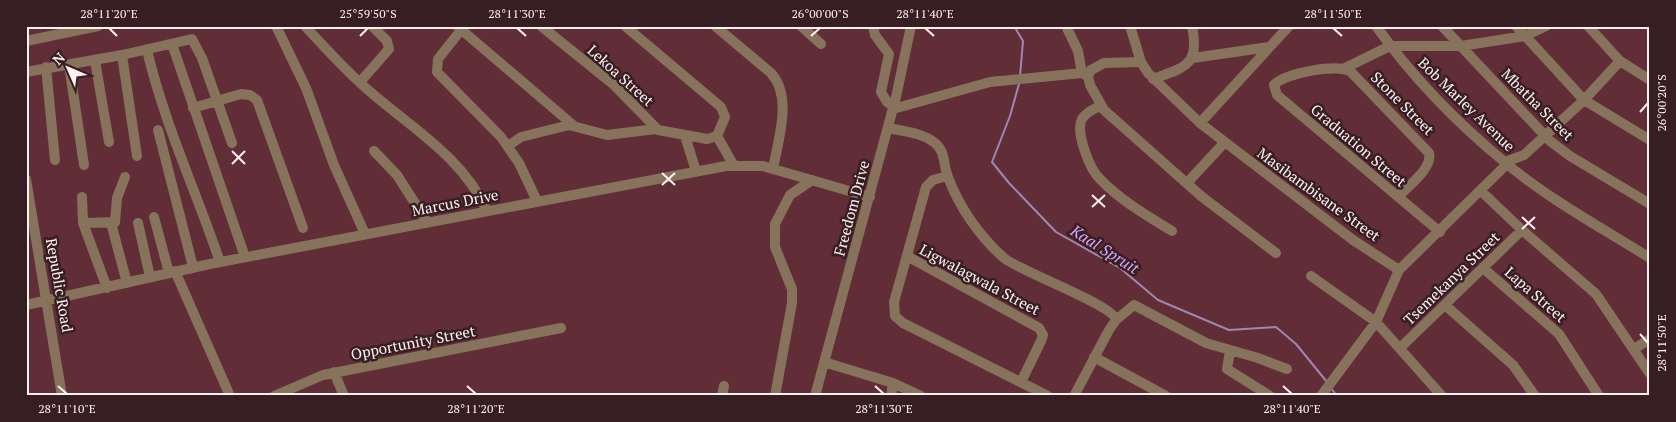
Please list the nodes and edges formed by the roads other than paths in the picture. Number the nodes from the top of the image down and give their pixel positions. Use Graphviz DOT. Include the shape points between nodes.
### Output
graph roads {
  1 [pos="98,26"];
  2 [pos="305,26"];
  3 [pos="372,26"];
  4 [pos="541,26"];
  5 [pos="626,26"];
  6 [pos="714,26"];
  7 [pos="801,26"];
  8 [pos="873,26"];
  9 [pos="911,26"];
  10 [pos="1066,26"];
  11 [pos="1130,26"];
  12 [pos="1192,26"];
  13 [pos="1289,26"];
  14 [pos="1376,26"];
  15 [pos="1442,26"];
  16 [pos="1516,26"];
  17 [pos="1546,26"];
  18 [pos="1588,26"];
  19 [pos="280,28"];
  20 [pos="459,28"];
  21 [pos="1525,36"];
  22 [pos="26,41"];
  23 [pos="172,44"];
  24 [pos="821,44"];
  25 [pos="1390,46"];
  26 [pos="1461,46"];
  27 [pos="1269,47"];
  28 [pos="147,50"];
  29 [pos="122,55"];
  30 [pos="1193,58"];
  31 [pos="95,61"];
  32 [pos="1141,62"];
  33 [pos="1620,62"];
  34 [pos="69,65"];
  35 [pos="46,67"];
  36 [pos="1345,68"];
  37 [pos="26,72"];
  38 [pos="1085,75"];
  39 [pos="1153,79"];
  40 [pos="1650,80"];
  41 [pos="360,82"];
  42 [pos="1584,100"];
  43 [pos="218,101"];
  44 [pos="1100,106"];
  45 [pos="193,108"];
  46 [pos="894,108"];
  47 [pos="1200,123"];
  48 [pos="573,124"];
  49 [pos="888,128"];
  50 [pos="656,129"];
  51 [pos="158,130"];
  52 [pos="685,136"];
  53 [pos="717,136"];
  54 [pos="1544,136"];
  55 [pos="1650,140"];
  56 [pos="109,142"];
  57 [pos="1224,142"];
  58 [pos="232,143"];
  59 [pos="508,146"];
  60 [pos="374,151"];
  61 [pos="138,156"];
  62 [pos="55,160"];
  63 [pos="1506,163"];
  64 [pos="84,165"];
  65 [pos="734,166"];
  66 [pos="772,169"];
  67 [pos="696,171"];
  68 [pos="947,176"];
  69 [pos="125,177"];
  70 [pos="26,178"];
  71 [pos="812,180"];
  72 [pos="1187,183"];
  73 [pos="1482,191"];
  74 [pos="82,197"];
  75 [pos="870,197"];
  76 [pos="1398,197"];
  77 [pos="537,201"];
  78 [pos="1650,204"];
  79 [pos="487,211"];
  80 [pos="154,217"];
  81 [pos="427,222"];
  82 [pos="83,223"];
  83 [pos="111,223"];
  84 [pos="138,223"];
  85 [pos="303,228"];
  86 [pos="1522,230"];
  87 [pos="1172,231"];
  88 [pos="1440,232"];
  89 [pos="365,234"];
  90 [pos="1276,254"];
  91 [pos="907,256"];
  92 [pos="245,257"];
  93 [pos="1650,258"];
  94 [pos="220,262"];
  95 [pos="193,267"];
  96 [pos="1483,268"];
  97 [pos="1399,270"];
  98 [pos="172,272"];
  99 [pos="1311,276"];
  100 [pos="150,277"];
  101 [pos="128,283"];
  102 [pos="106,288"];
  103 [pos="46,301"];
  104 [pos="26,305"];
  105 [pos="1445,305"];
  106 [pos="1116,320"];
  107 [pos="1376,322"];
  108 [pos="561,328"];
  109 [pos="1650,339"];
  110 [pos="1401,347"];
  111 [pos="1634,350"];
  112 [pos="1230,351"];
  113 [pos="1094,357"];
  114 [pos="824,362"];
  115 [pos="1286,369"];
  116 [pos="334,372"];
  117 [pos="1650,374"];
  118 [pos="1021,382"];
  119 [pos="893,383"];
  120 [pos="1322,395"];
  121 [pos="62,396"];
  122 [pos="230,396"];
  123 [pos="274,396"];
  124 [pos="344,396"];
  125 [pos="775,396"];
  126 [pos="815,396"];
  127 [pos="891,396"];
  128 [pos="921,396"];
  129 [pos="1048,396"];
  130 [pos="1074,396"];
  131 [pos="1166,396"];
  132 [pos="1270,396"];
  133 [pos="1442,396"];
  134 [pos="1535,396"];
  135 [pos="1599,396"];
  1 -- 22 [label="street"];
  2 -- 41 [label="street"];
  3 -- 41 [label="street" via="387,41 389,49"];
  4 -- 50 [label="street, Lekoa Street" via="613,84"];
  5 -- 53 [label="street" via="723,110 725,117"];
  6 -- 66 [label="street" via="778,82 782,110"];
  7 -- 24 [label="street"];
  8 -- 46 [label="street" via="875,35 890,54 881,92"];
  9 -- 46 [label="street, Freedom Drive"];
  10 -- 38 [label="street" via="1078,50"];
  11 -- 32 [label="street, Masibambisane Street"];
  12 -- 30 [label="street"];
  13 -- 27 [label="street"];
  14 -- 25 [label="street, Bob Marley Avenue"];
  15 -- 26 [label="street, Mbatha Street"];
  16 -- 21 [label="street"];
  17 -- 21 [label="street"];
  18 -- 33 [label="street"];
  19 -- 89 [label="street"];
  20 -- 48 [label="street"];
  20 -- 59 [label="street" via="438,59 437,72"];
  21 -- 26 [label="street"];
  21 -- 42 [label="street"];
  23 -- 28 [label="street"];
  23 -- 43 [label="street" via="194,40"];
  23 -- 45 [label="street"];
  25 -- 26 [label="street"];
  25 -- 36 [label="street"];
  25 -- 63 [label="street, Bob Marley Avenue" via="1441,104"];
  26 -- 54 [label="street, Mbatha Street"];
  27 -- 30 [label="street"];
  27 -- 47 [label="street"];
  28 -- 29 [label="street"];
  28 -- 94 [label="street" via="164,113"];
  29 -- 31 [label="street"];
  29 -- 61 [label="street"];
  30 -- 39 [label="street" via="1185,66"];
  31 -- 34 [label="street"];
  31 -- 56 [label="street"];
  32 -- 38 [label="street" via="1100,64"];
  32 -- 39 [label="street, Masibambisane Street"];
  33 -- 40 [label="street"];
  33 -- 42 [label="street"];
  34 -- 35 [label="street"];
  34 -- 64 [label="street"];
  35 -- 37 [label="street"];
  35 -- 62 [label="street"];
  36 -- 76 [label="street, Stone Street" via="1430,153 1427,167"];
  36 -- 76 [label="street, Graduation Street" via="1332,67 1284,78 1273,87 1277,95"];
  38 -- 44 [label="street"];
  38 -- 46 [label="street" via="990,82"];
  39 -- 47 [label="street, Masibambisane Street"];
  41 -- 79 [label="street" via="466,176"];
  42 -- 54 [label="street"];
  42 -- 55 [label="street"];
  43 -- 45 [label="street"];
  43 -- 58 [label="street"];
  43 -- 85 [label="street" via="248,93 259,103"];
  44 -- 72 [label="street"];
  44 -- 87 [label="street" via="1086,114 1080,123 1083,146 1096,175 1134,207"];
  45 -- 92 [label="street"];
  46 -- 49 [label="street, Freedom Drive"];
  47 -- 57 [label="street, Masibambisane Street"];
  48 -- 50 [label="street" via="607,135"];
  48 -- 59 [label="street" via="521,137"];
  49 -- 68 [label="street" via="933,141 943,152"];
  49 -- 75 [label="street, Freedom Drive"];
  50 -- 52 [label="street"];
  51 -- 95 [label="street"];
  52 -- 53 [label="street" via="710,139"];
  52 -- 67 [label="street"];
  53 -- 65 [label="street"];
  54 -- 63 [label="street" via="1521,158"];
  54 -- 78 [label="street, Mbatha Street" via="1570,156"];
  57 -- 72 [label="street"];
  57 -- 97 [label="street, Masibambisane Street" via="1353,240"];
  59 -- 77 [label="street"];
  60 -- 81 [label="street" via="397,175"];
  63 -- 73 [label="street"];
  63 -- 93 [label="street, Bob Marley Avenue" via="1566,206"];
  65 -- 66 [label="street, Marcus Drive"];
  65 -- 67 [label="street, Marcus Drive"];
  66 -- 71 [label="street, Marcus Drive"];
  67 -- 77 [label="street, Marcus Drive"];
  68 -- 91 [label="street" via="927,185"];
  68 -- 106 [label="street" via="980,233 1006,260 1091,302 1114,315"];
  69 -- 83 [label="street" via="116,219"];
  70 -- 103 [label="street, Republic Road"];
  71 -- 75 [label="street, Marcus Drive"];
  71 -- 125 [label="street" via="790,194 775,224 775,247 792,290 792,303"];
  72 -- 90 [label="street"];
  73 -- 86 [label="street"];
  73 -- 88 [label="street"];
  74 -- 82 [label="street"];
  75 -- 114 [label="street, Freedom Drive"];
  76 -- 88 [label="street, Graduation Street"];
  77 -- 79 [label="street, Marcus Drive"];
  79 -- 81 [label="street, Marcus Drive"];
  80 -- 98 [label="street"];
  81 -- 89 [label="street, Marcus Drive"];
  82 -- 83 [label="street"];
  82 -- 102 [label="street"];
  83 -- 101 [label="street"];
  84 -- 100 [label="street"];
  86 -- 96 [label="street, Tsemekanya Street"];
  86 -- 111 [label="street" via="1596,294"];
  88 -- 97 [label="street"];
  89 -- 92 [label="street, Marcus Drive"];
  91 -- 118 [label="street" via="894,302 895,316"];
  91 -- 118 [label="street, Ligwalagwala Street" via="1040,328 1041,341"];
  92 -- 94 [label="street, Marcus Drive"];
  94 -- 95 [label="street, Marcus Drive"];
  95 -- 98 [label="street, Marcus Drive"];
  96 -- 105 [label="street, Tsemekanya Street"];
  96 -- 135 [label="street, Lapa Street" via="1559,334"];
  97 -- 107 [label="street"];
  98 -- 100 [label="street, Marcus Drive"];
  98 -- 122 [label="street"];
  99 -- 107 [label="street"];
  100 -- 101 [label="street, Marcus Drive"];
  101 -- 102 [label="street, Marcus Drive"];
  102 -- 103 [label="street, Marcus Drive"];
  103 -- 104 [label="street, Marcus Drive"];
  103 -- 121 [label="street, Republic Road"];
  105 -- 110 [label="street, Tsemekanya Street"];
  105 -- 134 [label="street" via="1517,369"];
  106 -- 112 [label="street" via="1130,306 1137,305 1198,339"];
  106 -- 113 [label="street"];
  107 -- 110 [label="street"];
  107 -- 120 [label="street"];
  108 -- 116 [label="street, Opportunity Street"];
  109 -- 111 [label="street"];
  110 -- 133 [label="street"];
  111 -- 117 [label="street"];
  112 -- 115 [label="street"];
  112 -- 132 [label="street" via="1227,369"];
  113 -- 130 [label="street"];
  113 -- 131 [label="street"];
  114 -- 119 [label="street"];
  114 -- 126 [label="street, Freedom Drive"];
  116 -- 123 [label="street, Opportunity Street"];
  116 -- 124 [label="street"];
  118 -- 129 [label="street"];
  119 -- 127 [label="street"];
  119 -- 128 [label="street"];
}
